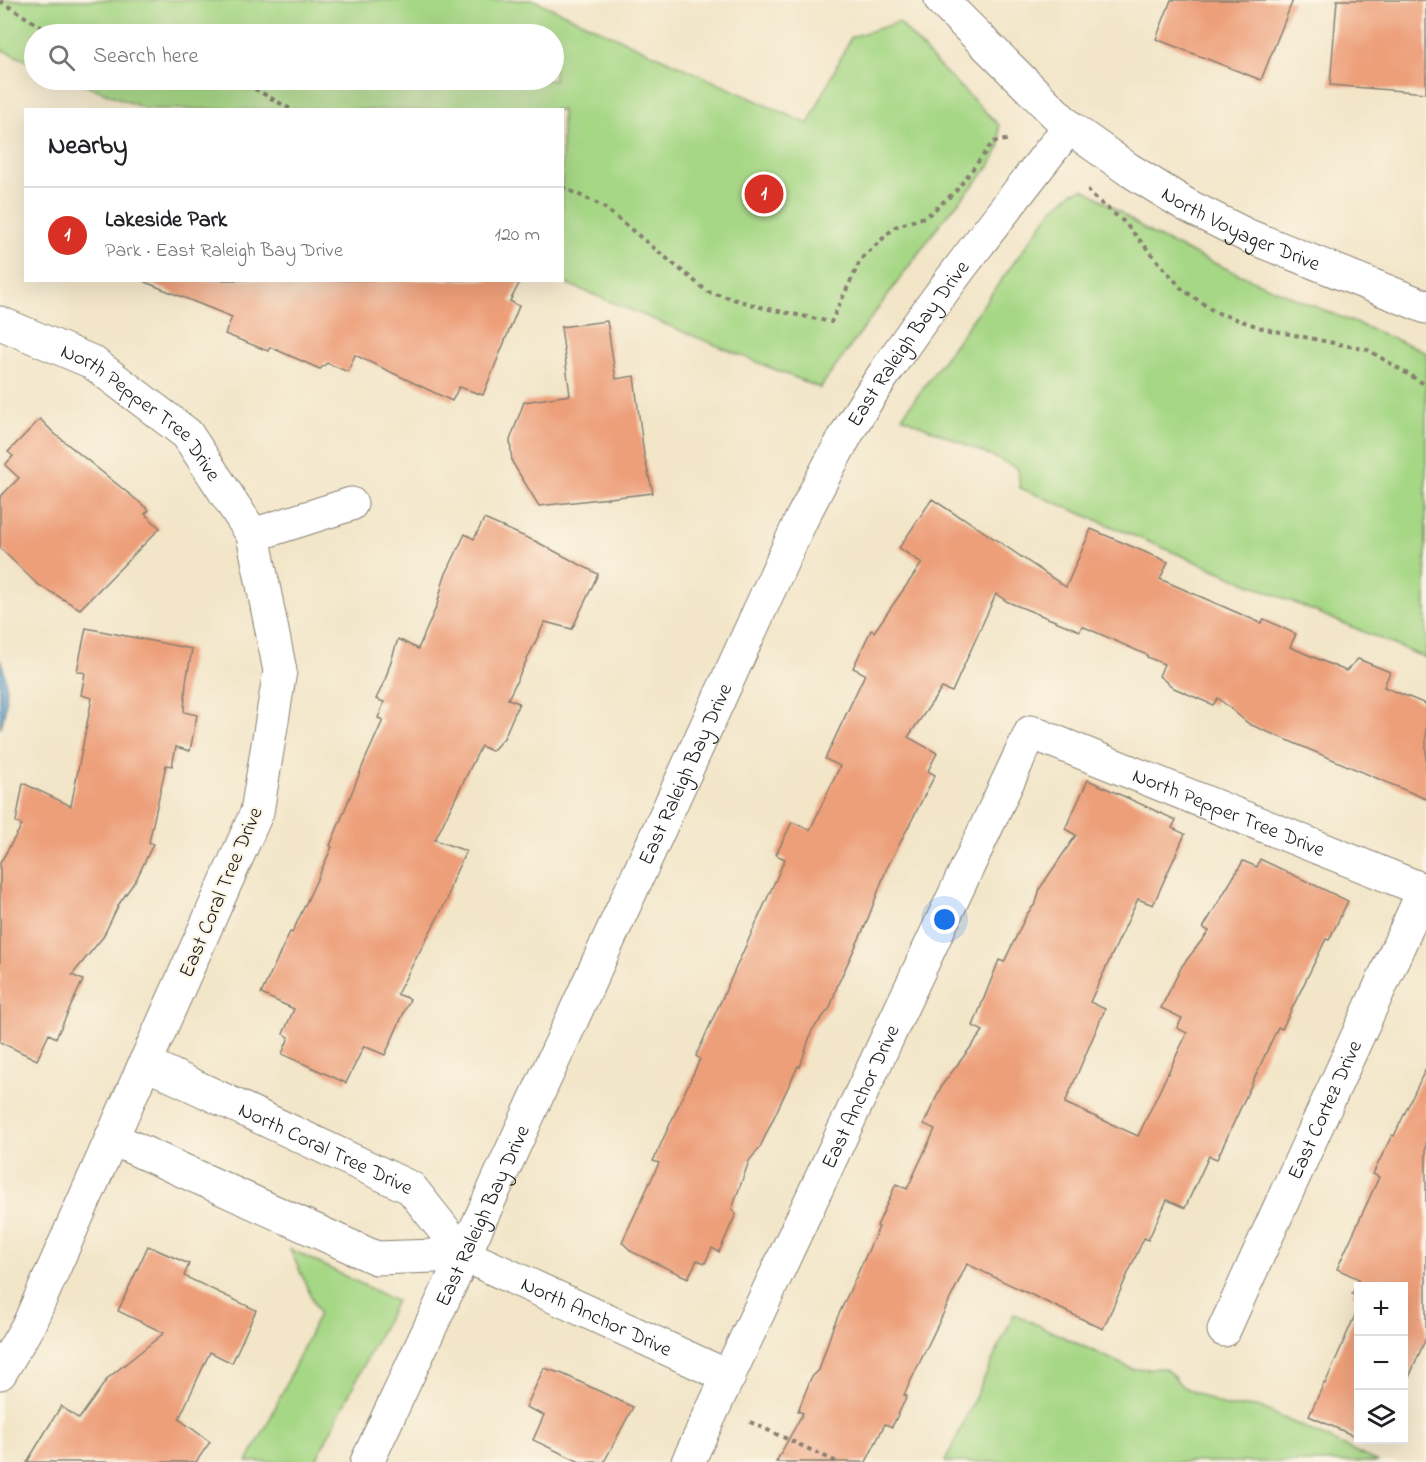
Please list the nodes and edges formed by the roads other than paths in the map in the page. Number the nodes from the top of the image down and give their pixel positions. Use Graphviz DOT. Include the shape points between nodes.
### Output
graph roads {
  1 [pos="941,0"];
  2 [pos="1069,127"];
  3 [pos="1426,307"];
  4 [pos="0,323"];
  5 [pos="351,504"];
  6 [pos="253,535"];
  7 [pos="1031,732"];
  8 [pos="1425,891"];
  9 [pos="145,1063"];
  10 [pos="111,1138"];
  11 [pos="464,1255"];
  12 [pos="14,1330"];
  13 [pos="1224,1330"];
  14 [pos="0,1373"];
  15 [pos="729,1377"];
  16 [pos="366,1462"];
  17 [pos="688,1462"];
  1 -- 2 [label="street, North Voyager Drive"];
  2 -- 3 [label="street, North Voyager Drive" via="1188,206 1246,235"];
  2 -- 11 [label="street, East Raleigh Bay Drive" via="923,317 842,440 801,520"];
  4 -- 6 [label="street, North Pepper Tree Drive" via="92,363 187,434"];
  5 -- 6 [label="street"];
  6 -- 9 [label="street, East Coral Tree Drive" via="280,671 257,812"];
  7 -- 8 [label="street, North Pepper Tree Drive"];
  7 -- 15 [label="street, East Anchor Drive"];
  8 -- 13 [label="street, East Cortez Drive"];
  9 -- 10 [label="street, East Coral Tree Drive"];
  9 -- 11 [label="street, North Coral Tree Drive" via="411,1188"];
  10 -- 11 [label="street" via="376,1258"];
  10 -- 12 [label="street, East Coral Tree Drive"];
  11 -- 15 [label="street, North Anchor Drive"];
  11 -- 16 [label="street, East Raleigh Bay Drive"];
  12 -- 14 [label="street, East Coral Tree Drive"];
  15 -- 17 [label="street, East Anchor Drive"];
}
